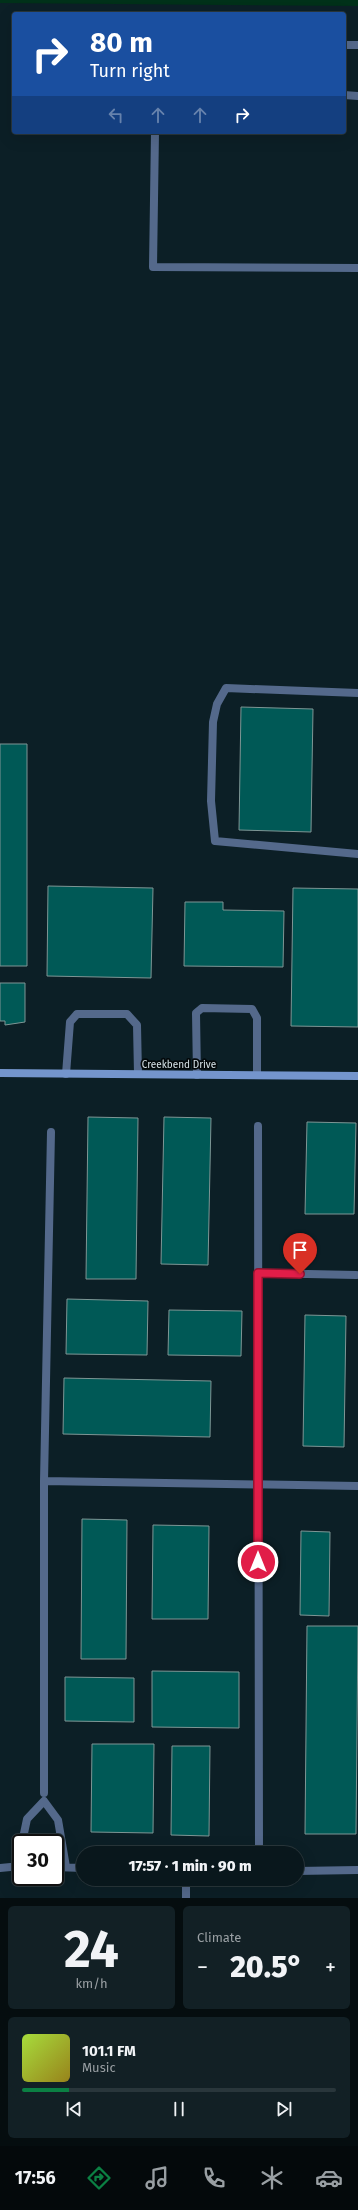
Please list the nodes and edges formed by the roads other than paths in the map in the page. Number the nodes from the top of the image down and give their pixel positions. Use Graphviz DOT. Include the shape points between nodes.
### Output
graph roads {
  1 [pos="346,45"];
  2 [pos="358,45"];
  3 [pos="346,96"];
  4 [pos="358,96"];
  5 [pos="155,134"];
  6 [pos="358,268"];
  7 [pos="358,693"];
  8 [pos="358,854"];
  9 [pos="0,1073"];
  10 [pos="66,1074"];
  11 [pos="138,1074"];
  12 [pos="198,1075"];
  13 [pos="258,1075"];
  14 [pos="358,1076"];
  15 [pos="258,1126"];
  16 [pos="50,1132"];
  17 [pos="258,1273"];
  18 [pos="356,1275"];
  19 [pos="44,1481"];
  20 [pos="258,1484"];
  21 [pos="358,1486"];
  22 [pos="44,1797"];
  23 [pos="24,1834"];
  24 [pos="259,1846"];
  25 [pos="12,1867"];
  26 [pos="66,1867"];
  27 [pos="0,1868"];
  28 [pos="76,1868"];
  29 [pos="358,1870"];
  30 [pos="304,1871"];
  31 [pos="186,1886"];
  32 [pos="186,1898"];
  1 -- 2 [label="street"];
  3 -- 4 [label="street"];
  5 -- 6 [label="street" via="153,267"];
  7 -- 8 [label="street" via="226,688 217,704 214,722 211,801 215,841"];
  9 -- 10 [label="street, Creekbend Drive"];
  10 -- 11 [label="street, Creekbend Drive"];
  10 -- 11 [label="street" via="70,1022 78,1014 127,1014 137,1025"];
  11 -- 12 [label="street, Creekbend Drive"];
  12 -- 13 [label="street, Creekbend Drive"];
  12 -- 13 [label="street" via="196,1013 202,1008 252,1009 257,1018"];
  13 -- 14 [label="street, Creekbend Drive"];
  15 -- 17 [label="street"];
  16 -- 19 [label="street"];
  17 -- 18 [label="street"];
  17 -- 20 [label="street"];
  19 -- 20 [label="street"];
  19 -- 22 [label="street"];
  20 -- 21 [label="street"];
  20 -- 24 [label="street"];
  22 -- 23 [label="street" via="27,1819"];
  22 -- 26 [label="street" via="58,1820"];
  25 -- 27 [label="street"];
  26 -- 28 [label="street"];
  29 -- 30 [label="street"];
  31 -- 32 [label="street"];
}
